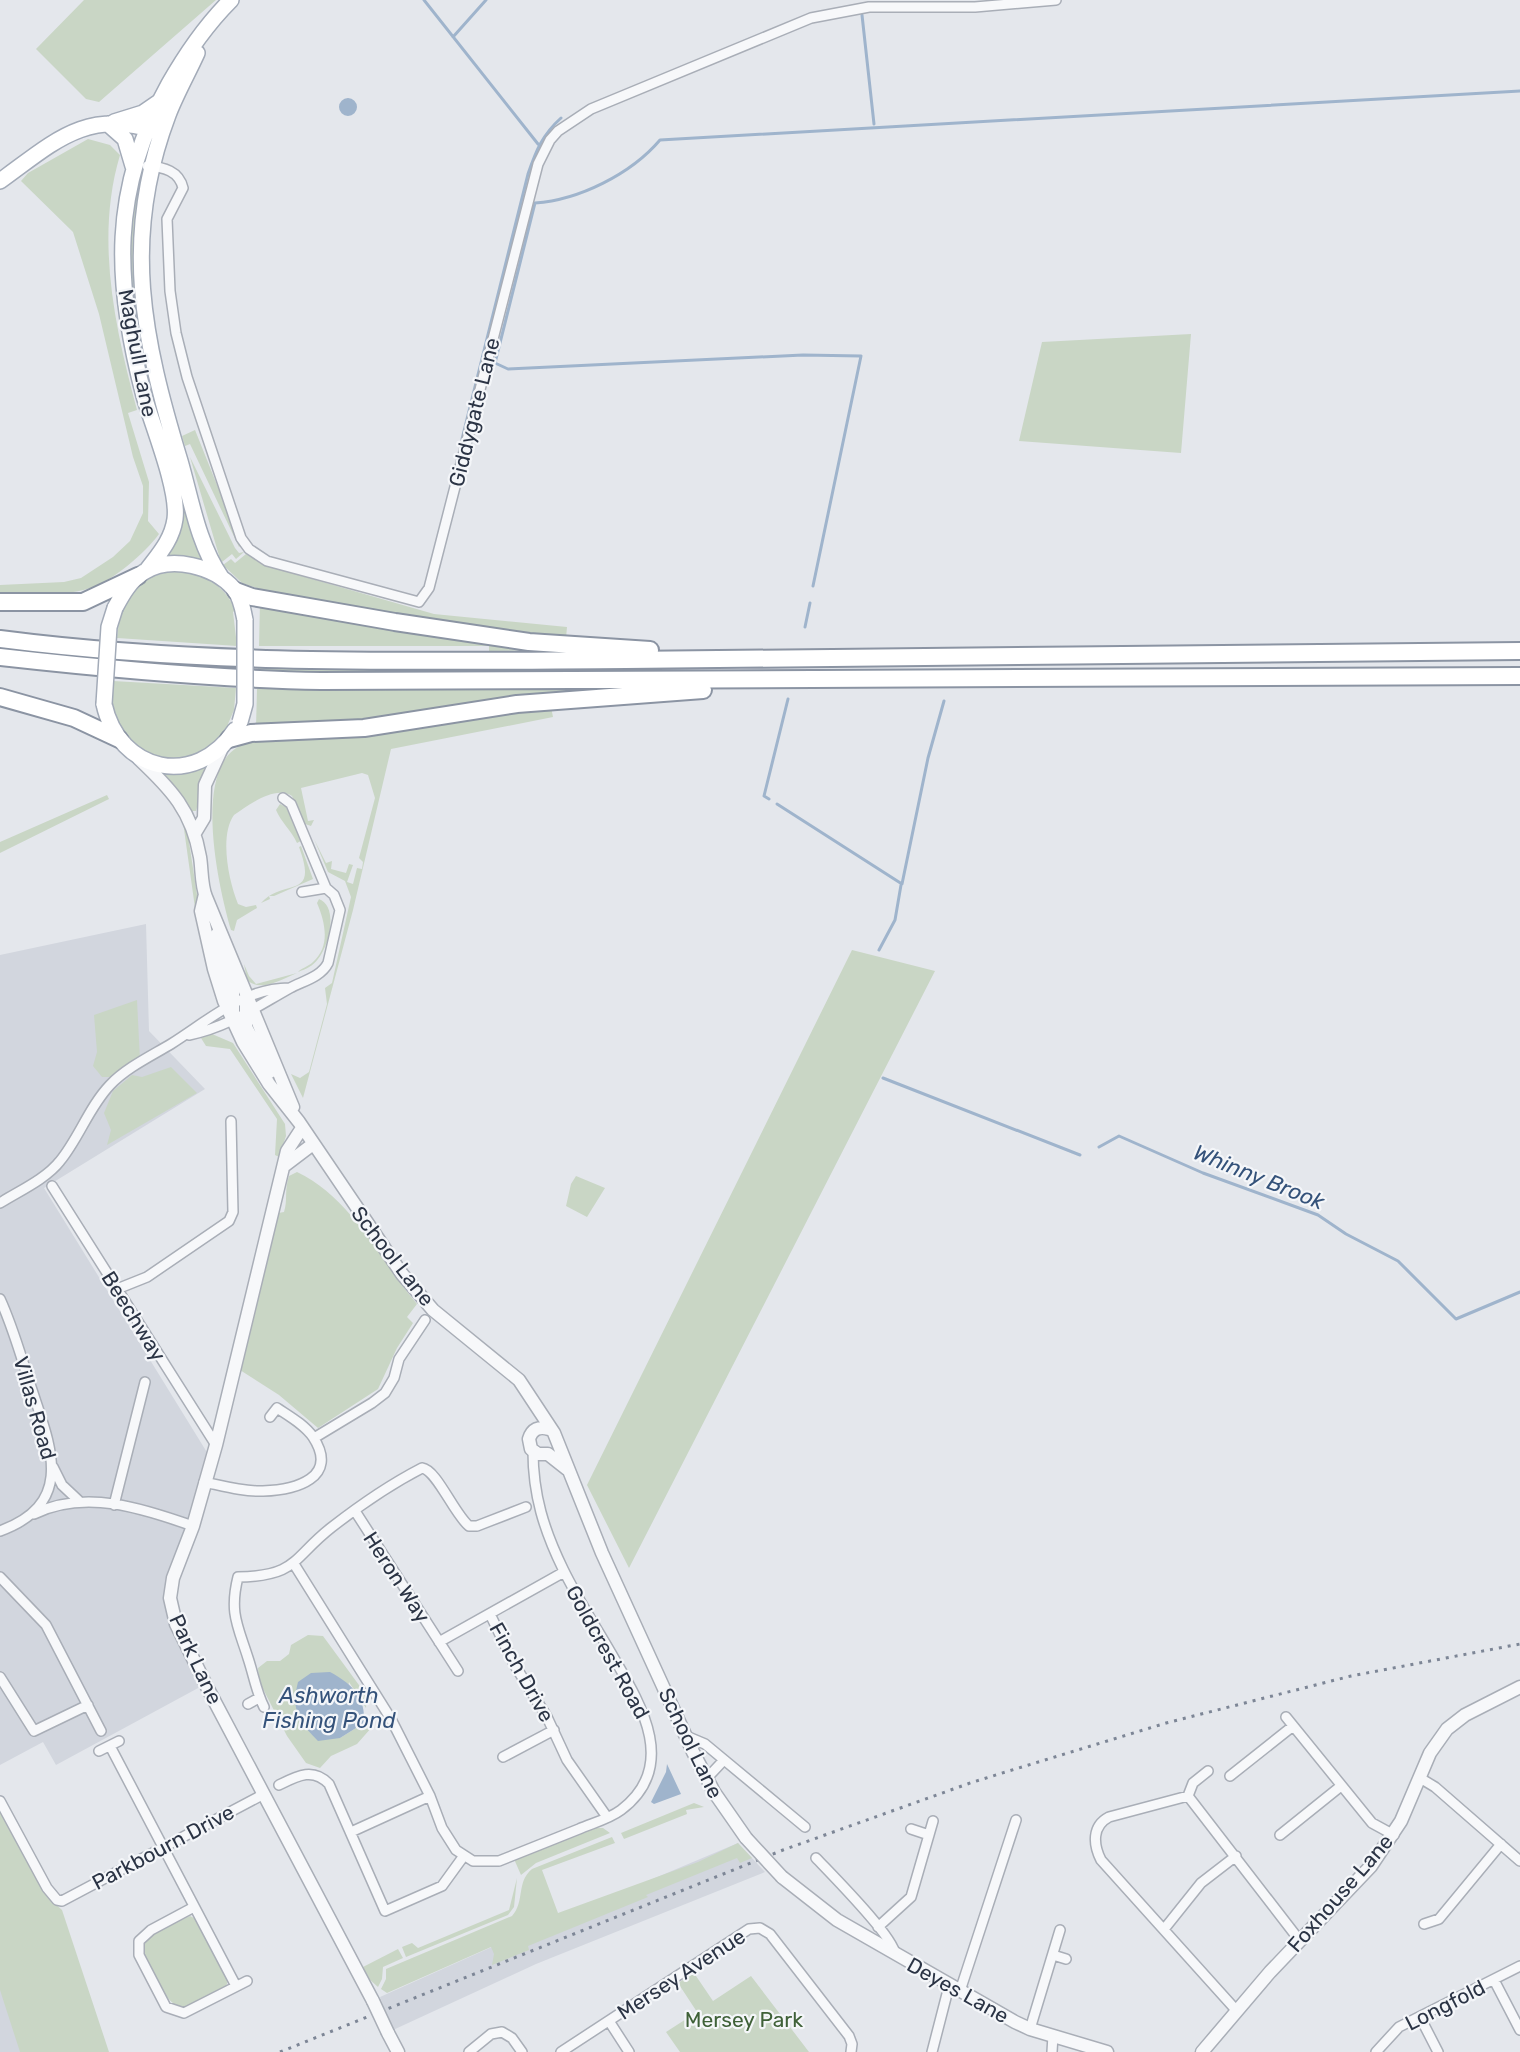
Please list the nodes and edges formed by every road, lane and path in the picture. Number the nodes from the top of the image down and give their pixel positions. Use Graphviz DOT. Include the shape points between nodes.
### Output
graph roads {
  1 [pos="231,0"];
  2 [pos="1056,0"];
  3 [pos="215,17"];
  4 [pos="159,102"];
  5 [pos="108,124"];
  6 [pos="155,130"];
  7 [pos="133,166"];
  8 [pos="153,166"];
  9 [pos="0,181"];
  10 [pos="142,573"];
  11 [pos="220,577"];
  12 [pos="236,591"];
  13 [pos="0,602"];
  14 [pos="0,639"];
  15 [pos="1520,651"];
  16 [pos="0,657"];
  17 [pos="786,659"];
  18 [pos="1520,676"];
  19 [pos="854,680"];
  20 [pos="0,697"];
  21 [pos="119,739"];
  22 [pos="226,743"];
  23 [pos="138,758"];
  24 [pos="283,798"];
  25 [pos="195,833"];
  26 [pos="326,888"];
  27 [pos="302,892"];
  28 [pos="205,894"];
  29 [pos="216,917"];
  30 [pos="289,988"];
  31 [pos="246,998"];
  32 [pos="230,1006"];
  33 [pos="249,1012"];
  34 [pos="232,1020"];
  35 [pos="183,1037"];
  36 [pos="284,1103"];
  37 [pos="231,1121"];
  38 [pos="301,1125"];
  39 [pos="313,1144"];
  40 [pos="284,1166"];
  41 [pos="52,1186"];
  42 [pos="0,1203"];
  43 [pos="117,1289"];
  44 [pos="0,1299"];
  45 [pos="424,1320"];
  46 [pos="145,1382"];
  47 [pos="530,1398"];
  48 [pos="270,1417"];
  49 [pos="549,1429"];
  50 [pos="534,1431"];
  51 [pos="314,1438"];
  52 [pos="557,1442"];
  53 [pos="216,1445"];
  54 [pos="541,1454"];
  55 [pos="53,1467"];
  56 [pos="567,1469"];
  57 [pos="204,1482"];
  58 [pos="78,1500"];
  59 [pos="114,1505"];
  60 [pos="526,1507"];
  61 [pos="355,1511"];
  62 [pos="29,1516"];
  63 [pos="192,1526"];
  64 [pos="0,1531"];
  65 [pos="294,1564"];
  66 [pos="564,1572"];
  67 [pos="0,1577"];
  68 [pos="490,1614"];
  69 [pos="439,1642"];
  70 [pos="458,1671"];
  71 [pos="0,1677"];
  72 [pos="1520,1687"];
  73 [pos="259,1698"];
  74 [pos="248,1704"];
  75 [pos="88,1705"];
  76 [pos="264,1707"];
  77 [pos="1286,1717"];
  78 [pos="1293,1726"];
  79 [pos="554,1730"];
  80 [pos="101,1731"];
  81 [pos="686,1736"];
  82 [pos="99,1751"];
  83 [pos="503,1757"];
  84 [pos="1232,1758"];
  85 [pos="723,1761"];
  86 [pos="1240,1767"];
  87 [pos="1208,1771"];
  88 [pos="1230,1776"];
  89 [pos="1420,1778"];
  90 [pos="706,1779"];
  91 [pos="279,1785"];
  92 [pos="1341,1786"];
  93 [pos="264,1794"];
  94 [pos="430,1796"];
  95 [pos="1188,1796"];
  96 [pos="0,1801"];
  97 [pos="608,1817"];
  98 [pos="1016,1820"];
  99 [pos="933,1821"];
  100 [pos="805,1827"];
  101 [pos="1290,1827"];
  102 [pos="911,1829"];
  103 [pos="351,1832"];
  104 [pos="929,1835"];
  105 [pos="1280,1835"];
  106 [pos="1394,1835"];
  107 [pos="1297,1837"];
  108 [pos="1501,1844"];
  109 [pos="161,1847"];
  110 [pos="1236,1856"];
  111 [pos="463,1857"];
  112 [pos="816,1858"];
  113 [pos="1520,1861"];
  114 [pos="194,1907"];
  115 [pos="1424,1924"];
  116 [pos="878,1927"];
  117 [pos="1165,1928"];
  118 [pos="1060,1930"];
  119 [pos="1300,1941"];
  120 [pos="895,1954"];
  121 [pos="1053,1955"];
  122 [pos="1066,1959"];
  123 [pos="1520,1966"];
  124 [pos="1494,1980"];
  125 [pos="247,1981"];
  126 [pos="236,1986"];
  127 [pos="955,1988"];
  128 [pos="1236,2010"];
  129 [pos="1420,2017"];
  130 [pos="609,2021"];
  131 [pos="1030,2029"];
  132 [pos="1520,2030"];
  133 [pos="1053,2035"];
  134 [pos="398,2052"];
  135 [pos="469,2052"];
  136 [pos="522,2052"];
  137 [pos="561,2052"];
  138 [pos="629,2052"];
  139 [pos="851,2052"];
  140 [pos="932,2052"];
  141 [pos="1052,2052"];
  142 [pos="1107,2052"];
  143 [pos="1202,2052"];
  144 [pos="1376,2052"];
  145 [pos="1438,2052"];
  1 -- 3 [label="main road"];
  2 -- 8 [label="street, Giddygate Lane" via="869,8 811,18 591,109 558,131 538,164 429,588 419,603 274,564 249,549 241,538 187,378 176,333 167,219 183,188 181,179 175,172"];
  3 -- 4 [label="main road" via="185,57"];
  3 -- 6 [label="main road" via="176,97"];
  4 -- 5 [label="main road" via="143,113"];
  4 -- 6 [label="main road"];
  5 -- 6 [label="main road"];
  5 -- 7 [label="main road" via="125,139"];
  5 -- 9 [label="main road" via="84,127 64,136"];
  6 -- 7 [label="main road, Maghull Lane"];
  6 -- 8 [label="main road, Maghull Lane"];
  7 -- 8 [label="street, Giddygate Lane"];
  7 -- 10 [label="main road, Maghull Lane" via="123,230 126,311 139,377 175,508 169,540"];
  8 -- 11 [label="main road, Maghull Lane" via="141,235 144,316 167,420 209,556"];
  10 -- 11 [label="main road" via="169,565 188,565"];
  10 -- 13 [label="highway" via="83,602"];
  10 -- 21 [label="main road, bridge" via="115,608 109,627 104,704"];
  11 -- 12 [label="main road"];
  12 -- 17 [label="highway" via="395,622 529,642"];
  12 -- 22 [label="main road, bridge" via="245,620 245,704 240,722"];
  14 -- 17 [label="highway" via="124,653 270,661"];
  15 -- 17 [label="highway"];
  16 -- 19 [label="highway" via="262,680"];
  18 -- 19 [label="highway"];
  19 -- 22 [label="highway" via="517,704 364,728 251,733"];
  20 -- 21 [label="highway" via="74,718"];
  21 -- 23 [label="main road"];
  22 -- 23 [label="main road" via="204,760 182,766"];
  22 -- 25 [label="street" via="205,785 204,818"];
  23 -- 25 [label="street" via="176,796"];
  24 -- 26 [label="street" via="291,804"];
  25 -- 28 [label="street"];
  26 -- 27 [label="street"];
  26 -- 30 [label="street" via="340,910 328,963 315,977"];
  28 -- 29 [label="street, School Lane"];
  28 -- 32 [label="street, School Lane" via="201,911 214,969"];
  29 -- 31 [label="street, School Lane"];
  29 -- 32 [label="street, School Lane" via="219,948 233,991"];
  30 -- 31 [label="street" via="273,988"];
  30 -- 33 [label="street"];
  31 -- 32 [label="street"];
  31 -- 33 [label="street, School Lane"];
  32 -- 34 [label="street, School Lane"];
  32 -- 35 [label="street"];
  33 -- 34 [label="street"];
  33 -- 36 [label="street, School Lane" via="246,1027"];
  33 -- 38 [label="street, School Lane"];
  34 -- 35 [label="street"];
  34 -- 36 [label="street, School Lane"];
  35 -- 42 [label="street" via="113,1081 60,1162"];
  36 -- 38 [label="street, School Lane"];
  37 -- 43 [label="street" via="233,1212 229,1221 147,1277"];
  38 -- 39 [label="street, School Lane"];
  38 -- 40 [label="street, Park Lane"];
  39 -- 40 [label="street"];
  39 -- 47 [label="street, School Lane" via="376,1240 415,1289 433,1310 519,1380"];
  40 -- 53 [label="street, Park Lane"];
  41 -- 43 [label="street, Beechway"];
  43 -- 53 [label="street, Beechway"];
  44 -- 55 [label="street, Villas Road" via="48,1439"];
  45 -- 51 [label="street" via="399,1359 385,1393"];
  46 -- 59 [label="street"];
  47 -- 49 [label="street, School Lane"];
  47 -- 50 [label="street"];
  48 -- 51 [label="street" via="277,1408"];
  49 -- 50 [label="street" via="541,1427"];
  49 -- 52 [label="street, School Lane"];
  50 -- 54 [label="street" via="529,1439"];
  51 -- 57 [label="street" via="319,1467 315,1477 303,1486 262,1492"];
  52 -- 54 [label="street" via="554,1450"];
  52 -- 56 [label="street, School Lane"];
  53 -- 57 [label="street, Park Lane"];
  54 -- 56 [label="street, School Lane"];
  54 -- 66 [label="street, Goldcrest Road" via="533,1477 544,1527"];
  55 -- 58 [label="street" via="62,1485"];
  55 -- 62 [label="street, Villas Road" via="46,1494"];
  56 -- 81 [label="street, School Lane"];
  57 -- 63 [label="street, Park Lane"];
  58 -- 59 [label="street"];
  58 -- 62 [label="street"];
  59 -- 63 [label="street"];
  60 -- 61 [label="street" via="469,1526 425,1468"];
  61 -- 65 [label="street" via="330,1528"];
  61 -- 69 [label="street, Heron Way"];
  62 -- 64 [label="street, Villas Road"];
  63 -- 93 [label="street, Park Lane" via="170,1585 173,1615"];
  65 -- 73 [label="street" via="278,1573 238,1577 234,1622"];
  65 -- 94 [label="street" via="386,1709"];
  66 -- 68 [label="street, Heron Way"];
  66 -- 97 [label="street, Goldcrest Road" via="638,1699 650,1730 651,1754 643,1783 626,1806"];
  67 -- 75 [label="street" via="46,1625"];
  68 -- 69 [label="street, Heron Way"];
  68 -- 79 [label="street, Finch Drive" via="514,1664"];
  69 -- 70 [label="street, Heron Way"];
  71 -- 75 [label="street" via="34,1731"];
  72 -- 89 [label="street, Foxhouse Lane" via="1465,1715 1447,1729 1430,1753"];
  73 -- 74 [label="street"];
  73 -- 76 [label="street"];
  75 -- 80 [label="street"];
  77 -- 78 [label="street"];
  78 -- 86 [label="street"];
  78 -- 92 [label="street"];
  79 -- 83 [label="street, Finch Drive"];
  79 -- 97 [label="street, Finch Drive" via="567,1760"];
  81 -- 85 [label="street" via="705,1744"];
  81 -- 90 [label="street, School Lane"];
  82 -- 109 [label="street" via="115,1744"];
  84 -- 86 [label="street"];
  85 -- 90 [label="street"];
  85 -- 100 [label="street"];
  86 -- 88 [label="street"];
  87 -- 95 [label="street" via="1193,1783"];
  89 -- 106 [label="street, Foxhouse Lane"];
  89 -- 108 [label="street" via="1436,1787"];
  90 -- 120 [label="street, School Lane, bridge" via="746,1838 782,1877 837,1920"];
  91 -- 103 [label="street" via="297,1771 315,1775 328,1784"];
  92 -- 101 [label="street"];
  92 -- 106 [label="street" via="1372,1823"];
  93 -- 109 [label="street, Parkbourn Drive"];
  93 -- 134 [label="street, Park Lane, bridge"];
  94 -- 103 [label="street"];
  94 -- 111 [label="street" via="442,1828"];
  95 -- 110 [label="street"];
  95 -- 117 [label="street" via="1109,1817 1096,1831 1095,1843 1101,1860"];
  96 -- 109 [label="street, Parkbourn Drive" via="57,1900 62,1901"];
  97 -- 111 [label="street, Goldcrest Road" via="499,1861 478,1862"];
  98 -- 127 [label="street"];
  99 -- 104 [label="street"];
  101 -- 105 [label="street"];
  101 -- 107 [label="street"];
  102 -- 104 [label="street"];
  103 -- 111 [label="street" via="385,1911 438,1889"];
  104 -- 116 [label="street" via="911,1897"];
  106 -- 119 [label="street, Foxhouse Lane" via="1371,1866"];
  108 -- 113 [label="street"];
  108 -- 115 [label="street" via="1439,1919"];
  109 -- 114 [label="street"];
  110 -- 117 [label="street" via="1201,1884"];
  110 -- 119 [label="street"];
  112 -- 116 [label="street, Deyes Lane"];
  114 -- 126 [label="street"];
  114 -- 126 [label="street" via="139,1941 139,1955 166,2007 184,2013"];
  116 -- 120 [label="street, Deyes Lane" via="895,1948"];
  117 -- 128 [label="street" via="1177,1947"];
  118 -- 121 [label="street"];
  119 -- 128 [label="street, Foxhouse Lane"];
  120 -- 127 [label="street, Deyes Lane"];
  121 -- 122 [label="street"];
  121 -- 131 [label="street"];
  123 -- 124 [label="street, Longfold"];
  124 -- 129 [label="street, Longfold"];
  124 -- 132 [label="street"];
  125 -- 126 [label="street"];
  127 -- 131 [label="street, Deyes Lane"];
  127 -- 140 [label="street"];
  128 -- 143 [label="street, Foxhouse Lane"];
  129 -- 144 [label="street, Longfold" via="1393,2032"];
  129 -- 145 [label="street"];
  130 -- 137 [label="street, Mersey Avenue"];
  130 -- 138 [label="street"];
  130 -- 139 [label="street, Mersey Avenue" via="749,1929 760,1928 777,1942 849,2036"];
  131 -- 133 [label="street, Deyes Lane"];
  133 -- 141 [label="street"];
  133 -- 142 [label="street, Deyes Lane"];
  135 -- 136 [label="street" via="491,2034 502,2032"];
}
